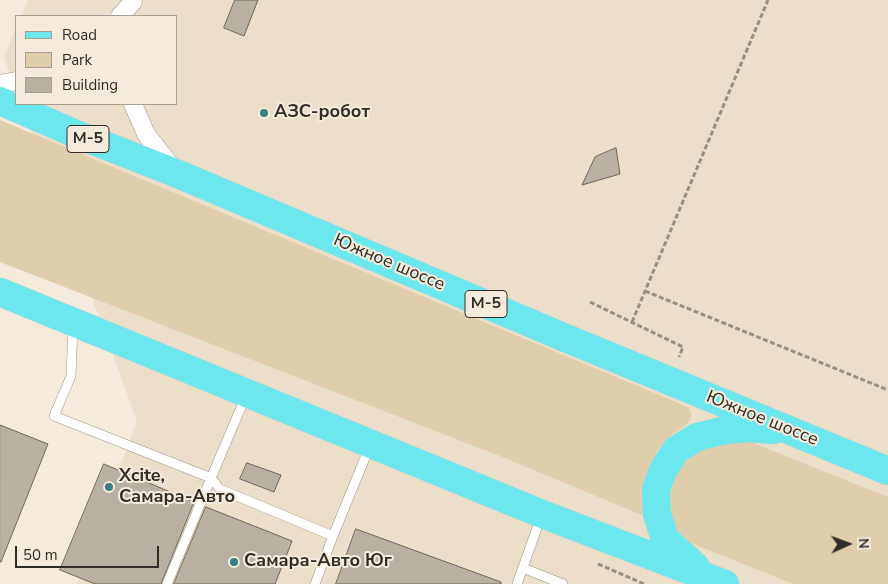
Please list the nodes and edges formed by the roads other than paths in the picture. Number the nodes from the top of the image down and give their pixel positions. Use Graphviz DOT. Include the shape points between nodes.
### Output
graph roads {
  1 [pos="133,6"];
  2 [pos="121,15"];
  3 [pos="15,81"];
  4 [pos="0,84"];
  5 [pos="0,101"];
  6 [pos="133,105"];
  7 [pos="178,174"];
  8 [pos="0,292"];
  9 [pos="73,322"];
  10 [pos="247,393"];
  11 [pos="794,432"];
  12 [pos="371,444"];
  13 [pos="888,471"];
  14 [pos="211,478"];
  15 [pos="542,514"];
  16 [pos="333,536"];
  17 [pos="523,568"];
  18 [pos="716,580"];
  19 [pos="167,584"];
  20 [pos="315,584"];
  21 [pos="518,584"];
  22 [pos="563,584"];
  1 -- 2 [label="street"];
  3 -- 4 [label="street"];
  5 -- 7 [label="main road, Южное шоссе / М-5"];
  6 -- 7 [label="street" via="146,134"];
  7 -- 11 [label="main road, Южное шоссе / М-5"];
  8 -- 9 [label="main road"];
  9 -- 10 [label="main road"];
  9 -- 14 [label="lane" via="71,376 54,416"];
  10 -- 12 [label="main road"];
  10 -- 14 [label="lane"];
  11 -- 13 [label="main road, Южное шоссе / М-5"];
  11 -- 18 [label="main road" via="751,428 697,437 676,450 663,470 656,490 665,539"];
  12 -- 15 [label="main road"];
  12 -- 16 [label="lane"];
  14 -- 16 [label="lane" via="220,489"];
  14 -- 19 [label="lane"];
  15 -- 17 [label="lane"];
  15 -- 18 [label="main road"];
  16 -- 20 [label="lane"];
  17 -- 21 [label="lane"];
  17 -- 22 [label="lane"];
}
